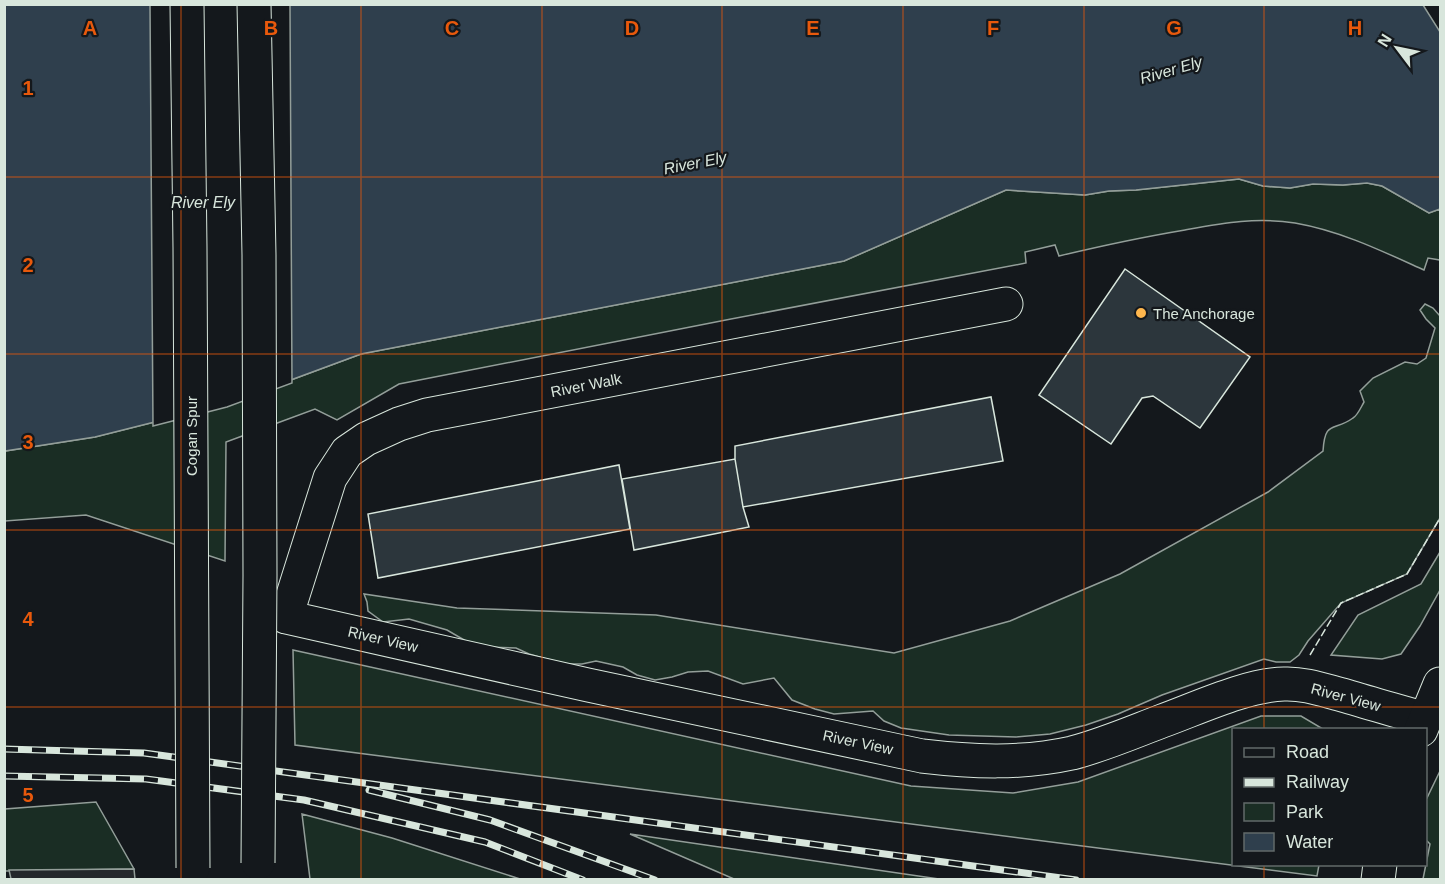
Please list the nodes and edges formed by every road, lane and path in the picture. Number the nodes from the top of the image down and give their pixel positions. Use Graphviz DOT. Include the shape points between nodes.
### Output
graph roads {
  1 [pos="187,4"];
  2 [pos="254,4"];
  3 [pos="1006,304"];
  4 [pos="286,617"];
  5 [pos="1440,684"];
  6 [pos="1423,724"];
  7 [pos="258,863"];
  8 [pos="193,868"];
  1 -- 8 [label="street, Cogan Spur, bridge"];
  2 -- 7 [label="street, bridge" via="259,255"];
  3 -- 4 [label="street, River Walk" via="439,413 399,424 347,452 330,478"];
  4 -- 6 [label="street, River View" via="588,686 922,756 961,760 1003,762 1073,752 1266,685 1311,687"];
  5 -- 6 [label="street"];
}
